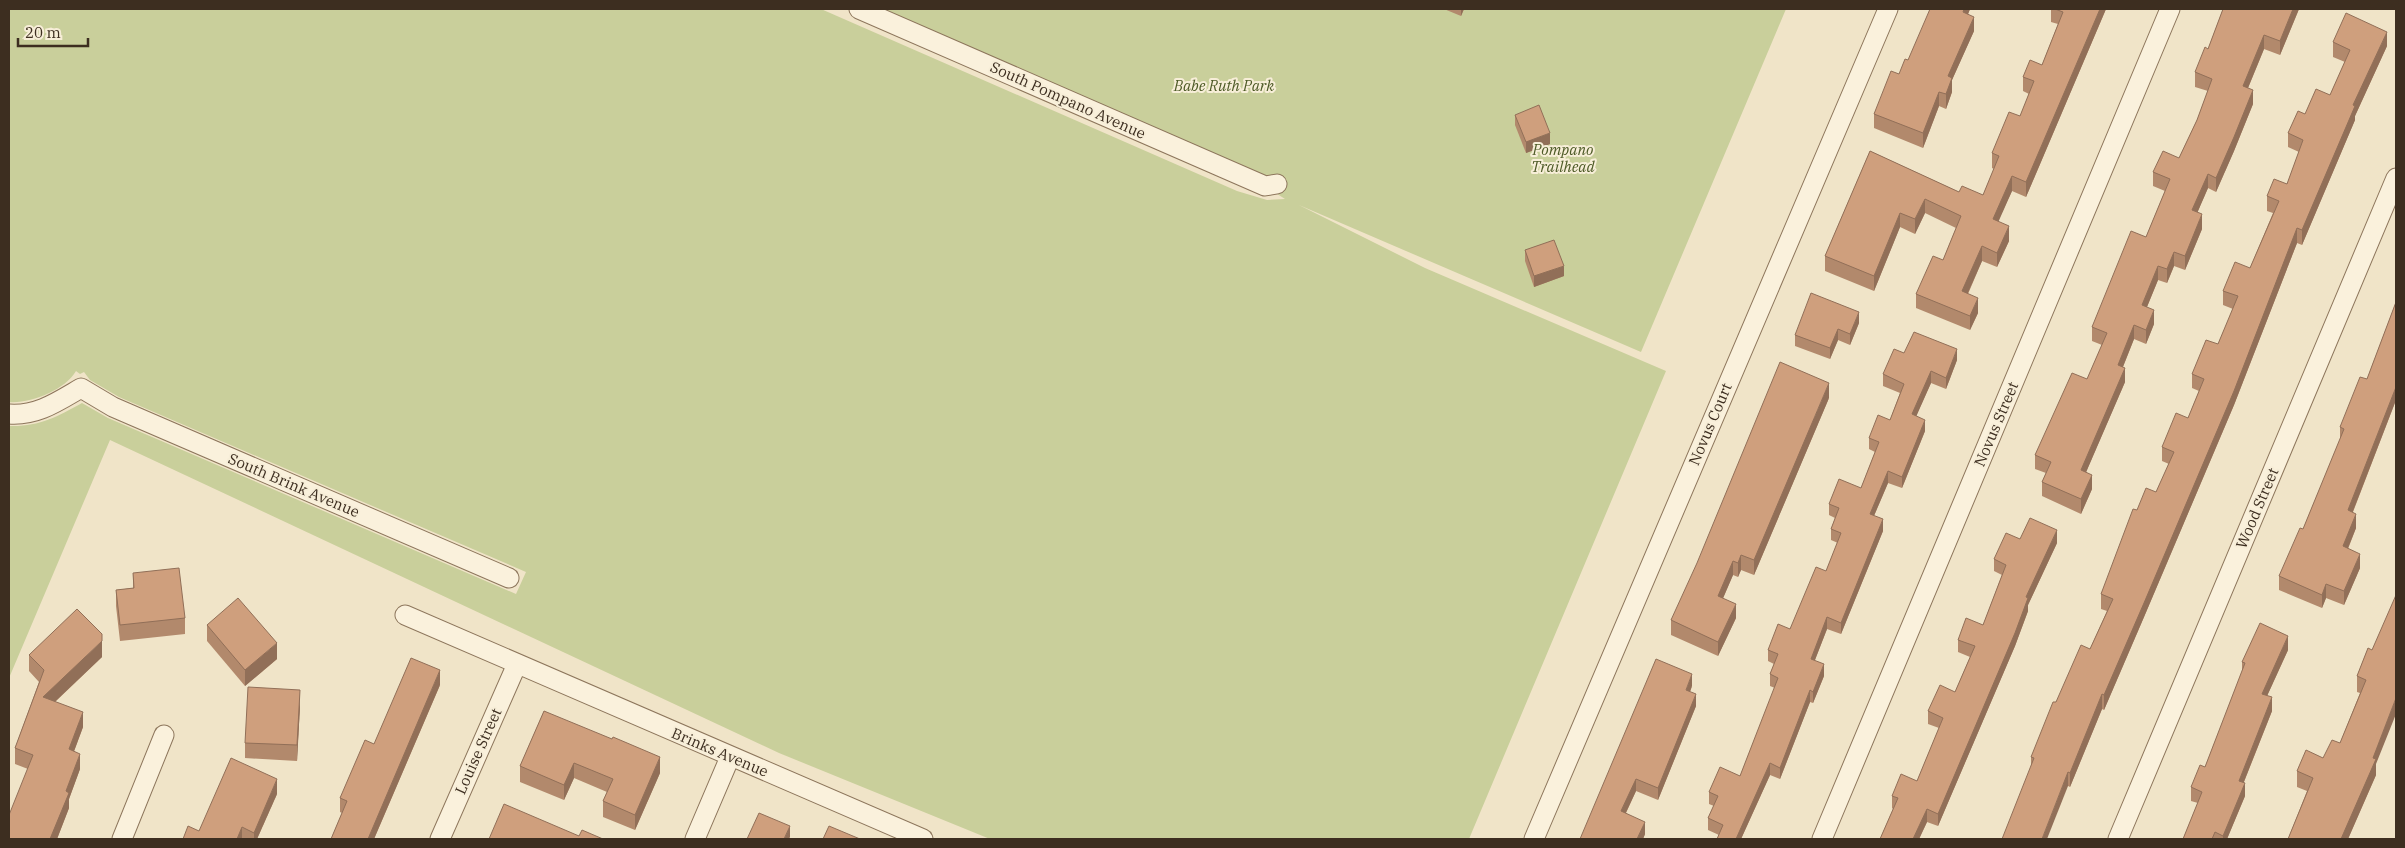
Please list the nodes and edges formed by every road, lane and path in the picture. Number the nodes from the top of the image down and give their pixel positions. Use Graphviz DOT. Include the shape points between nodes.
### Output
graph roads {
  1 [pos="859,9"];
  2 [pos="1888,9"];
  3 [pos="2170,9"];
  4 [pos="2396,178"];
  5 [pos="1277,184"];
  6 [pos="9,414"];
  7 [pos="509,578"];
  8 [pos="405,615"];
  9 [pos="517,664"];
  10 [pos="164,735"];
  11 [pos="730,757"];
  12 [pos="122,839"];
  13 [pos="440,839"];
  14 [pos="695,839"];
  15 [pos="923,839"];
  16 [pos="1534,839"];
  17 [pos="1822,839"];
  18 [pos="2118,839"];
  1 -- 5 [label="street, South Pompano Avenue" via="1264,186"];
  2 -- 16 [label="street, Novus Court"];
  3 -- 17 [label="street, Novus Street"];
  4 -- 18 [label="street, Wood Street"];
  6 -- 7 [label="street, South Brink Avenue" via="35,413 81,388 113,407"];
  8 -- 9 [label="street"];
  9 -- 11 [label="street, Brinks Avenue"];
  9 -- 13 [label="street, Louise Street"];
  10 -- 12 [label="street"];
  11 -- 14 [label="street"];
  11 -- 15 [label="street, Brinks Avenue"];
}
